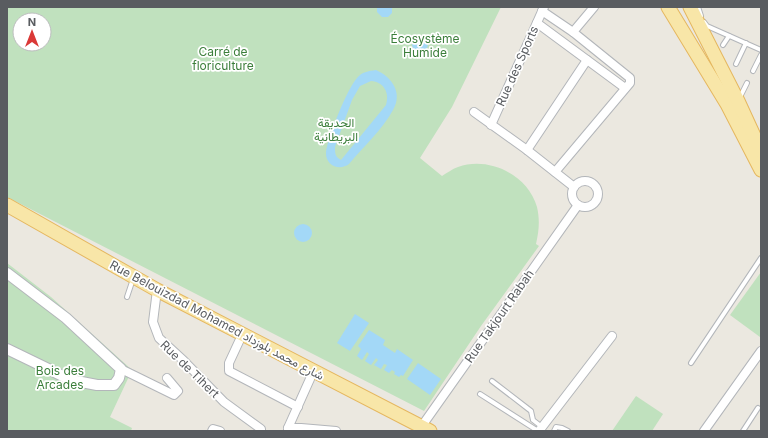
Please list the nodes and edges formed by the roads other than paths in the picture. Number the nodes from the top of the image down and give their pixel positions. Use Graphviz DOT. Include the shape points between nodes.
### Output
graph roads {
  1 [pos="594,7"];
  2 [pos="668,7"];
  3 [pos="690,7"];
  4 [pos="698,7"];
  5 [pos="543,9"];
  6 [pos="537,23"];
  7 [pos="573,32"];
  8 [pos="729,36"];
  9 [pos="746,43"];
  10 [pos="723,45"];
  11 [pos="761,50"];
  12 [pos="761,56"];
  13 [pos="587,60"];
  14 [pos="736,64"];
  15 [pos="753,71"];
  16 [pos="747,83"];
  17 [pos="625,88"];
  18 [pos="738,101"];
  19 [pos="474,112"];
  20 [pos="491,126"];
  21 [pos="527,150"];
  22 [pos="761,151"];
  23 [pos="761,170"];
  24 [pos="555,172"];
  25 [pos="574,187"];
  26 [pos="7,205"];
  27 [pos="578,205"];
  28 [pos="761,258"];
  29 [pos="7,273"];
  30 [pos="134,277"];
  31 [pos="157,290"];
  32 [pos="127,298"];
  33 [pos="242,335"];
  34 [pos="612,336"];
  35 [pos="7,349"];
  36 [pos="761,351"];
  37 [pos="691,363"];
  38 [pos="121,369"];
  39 [pos="314,370"];
  40 [pos="167,378"];
  41 [pos="492,381"];
  42 [pos="480,394"];
  43 [pos="298,407"];
  44 [pos="758,408"];
  45 [pos="423,429"];
  46 [pos="290,430"];
  47 [pos="540,430"];
  48 [pos="212,431"];
  49 [pos="220,431"];
  50 [pos="260,431"];
  51 [pos="336,431"];
  52 [pos="554,431"];
  53 [pos="568,431"];
  54 [pos="704,431"];
  55 [pos="742,431"];
  1 -- 7 [label="street"];
  2 -- 23 [label="main road" via="727,104"];
  3 -- 18 [label="main road"];
  4 -- 8 [label="lane" via="707,26"];
  5 -- 6 [label="street, Rue des Sports"];
  5 -- 7 [label="street"];
  6 -- 13 [label="street"];
  6 -- 20 [label="street, Rue des Sports"];
  7 -- 17 [label="street" via="630,78 630,83"];
  8 -- 9 [label="lane"];
  8 -- 10 [label="lane"];
  9 -- 11 [label="lane"];
  9 -- 14 [label="lane"];
  12 -- 15 [label="lane"];
  13 -- 17 [label="street"];
  13 -- 21 [label="street"];
  16 -- 18 [label="lane"];
  17 -- 24 [label="street"];
  18 -- 22 [label="main road"];
  19 -- 20 [label="street"];
  20 -- 21 [label="street"];
  21 -- 24 [label="street"];
  24 -- 25 [label="street"];
  25 -- 27 [label="street" via="572,198"];
  25 -- 27 [label="street" via="580,182 589,182 598,192 593,205 587,208"];
  26 -- 30 [label="main road, Rue Belouizdad Mohamed شارع محمد بلوزداد"];
  27 -- 45 [label="street, Rue Takjourt Rabah"];
  28 -- 37 [label="lane"];
  29 -- 38 [label="street" via="66,318"];
  30 -- 31 [label="main road, Rue Belouizdad Mohamed شارع محمد بلوزداد"];
  30 -- 32 [label="lane"];
  31 -- 33 [label="main road, Rue Belouizdad Mohamed شارع محمد بلوزداد"];
  31 -- 50 [label="street, Rue de Tihert" via="153,322 159,338 224,402 261,429"];
  33 -- 39 [label="main road, Rue Belouizdad Mohamed شارع محمد بلوزداد"];
  33 -- 43 [label="street" via="229,364 229,371"];
  34 -- 47 [label="street"];
  35 -- 38 [label="street" via="71,380 97,385 114,385"];
  36 -- 54 [label="street"];
  38 -- 40 [label="street" via="174,395 178,391"];
  39 -- 43 [label="street"];
  39 -- 45 [label="main road, Rue Belouizdad Mohamed شارع محمد بلوزداد"];
  41 -- 47 [label="lane" via="531,411 533,420"];
  42 -- 47 [label="lane"];
  43 -- 46 [label="street"];
  44 -- 55 [label="lane"];
  46 -- 51 [label="street" via="301,428"];
  48 -- 49 [label="street"];
  52 -- 53 [label="lane" via="556,427"];
}
